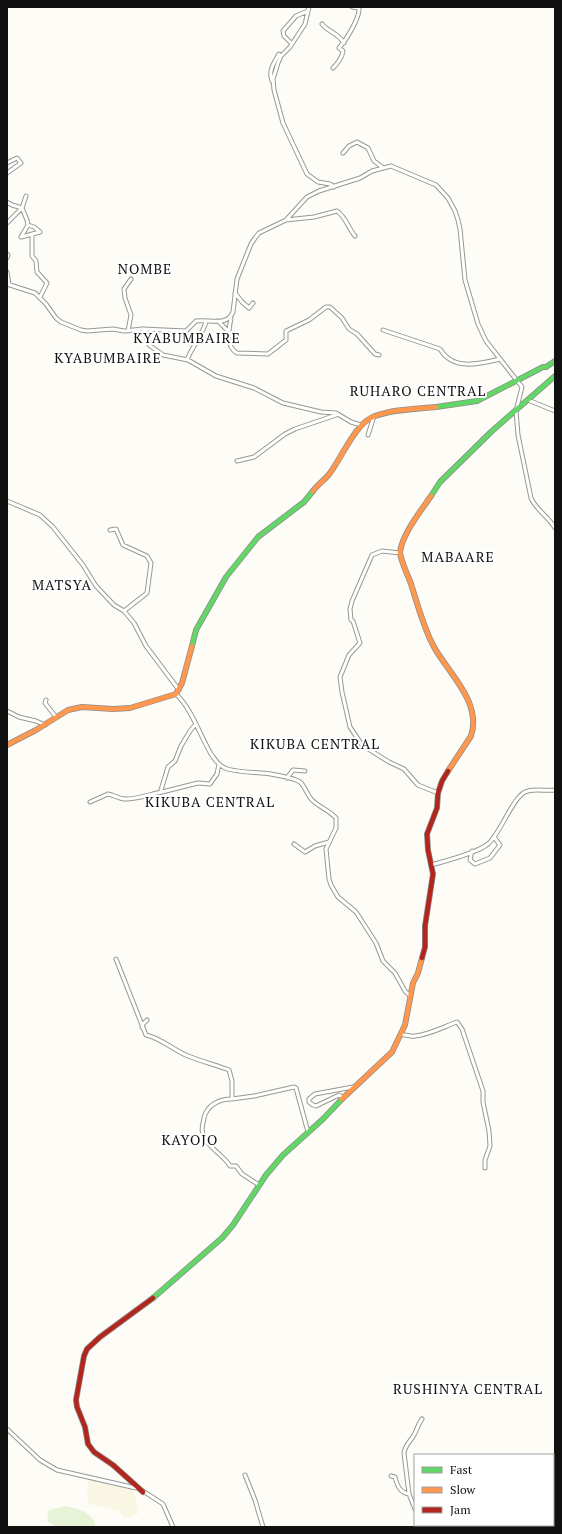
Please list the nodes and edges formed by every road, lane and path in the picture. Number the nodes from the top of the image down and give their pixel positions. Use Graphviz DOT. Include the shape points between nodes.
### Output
graph roads {
  1 [pos="309,7"];
  2 [pos="352,7"];
  3 [pos="308,11"];
  4 [pos="322,24"];
  5 [pos="344,43"];
  6 [pos="292,44"];
  7 [pos="279,54"];
  8 [pos="333,68"];
  9 [pos="274,84"];
  10 [pos="343,154"];
  11 [pos="7,163"];
  12 [pos="382,167"];
  13 [pos="7,172"];
  14 [pos="334,187"];
  15 [pos="26,196"];
  16 [pos="7,202"];
  17 [pos="22,208"];
  18 [pos="286,220"];
  19 [pos="7,223"];
  20 [pos="28,225"];
  21 [pos="32,234"];
  22 [pos="355,236"];
  23 [pos="7,254"];
  24 [pos="7,258"];
  25 [pos="7,272"];
  26 [pos="130,279"];
  27 [pos="8,284"];
  28 [pos="235,293"];
  29 [pos="40,297"];
  30 [pos="253,303"];
  31 [pos="231,317"];
  32 [pos="206,321"];
  33 [pos="218,321"];
  34 [pos="144,329"];
  35 [pos="383,330"];
  36 [pos="128,331"];
  37 [pos="228,332"];
  38 [pos="379,355"];
  39 [pos="500,359"];
  40 [pos="187,360"];
  41 [pos="555,361"];
  42 [pos="555,376"];
  43 [pos="516,382"];
  44 [pos="528,400"];
  45 [pos="555,411"];
  46 [pos="516,412"];
  47 [pos="374,416"];
  48 [pos="345,418"];
  49 [pos="361,426"];
  50 [pos="368,435"];
  51 [pos="237,461"];
  52 [pos="7,500"];
  53 [pos="555,528"];
  54 [pos="110,530"];
  55 [pos="400,552"];
  56 [pos="124,611"];
  57 [pos="177,692"];
  58 [pos="46,700"];
  59 [pos="7,711"];
  60 [pos="56,717"];
  61 [pos="45,725"];
  62 [pos="196,725"];
  63 [pos="7,745"];
  64 [pos="219,764"];
  65 [pos="305,771"];
  66 [pos="287,778"];
  67 [pos="555,790"];
  68 [pos="162,792"];
  69 [pos="438,793"];
  70 [pos="90,802"];
  71 [pos="494,837"];
  72 [pos="329,842"];
  73 [pos="294,844"];
  74 [pos="472,852"];
  75 [pos="431,865"];
  76 [pos="116,959"];
  77 [pos="410,996"];
  78 [pos="147,1020"];
  79 [pos="142,1029"];
  80 [pos="400,1035"];
  81 [pos="354,1087"];
  82 [pos="343,1098"];
  83 [pos="232,1099"];
  84 [pos="308,1132"];
  85 [pos="485,1168"];
  86 [pos="259,1185"];
  87 [pos="422,1419"];
  88 [pos="7,1429"];
  89 [pos="245,1475"];
  90 [pos="391,1476"];
  91 [pos="144,1492"];
  92 [pos="409,1494"];
  93 [pos="414,1506"];
  94 [pos="173,1527"];
  95 [pos="263,1527"];
  1 -- 3 [label="street"];
  2 -- 5 [label="street" via="359,8 360,14"];
  3 -- 6 [label="street" via="305,24"];
  3 -- 6 [label="street" via="296,16 283,31 284,36"];
  4 -- 5 [label="street" via="339,36"];
  5 -- 8 [label="street" via="339,48 343,51 339,62"];
  6 -- 9 [label="street" via="281,56"];
  7 -- 9 [label="street" via="271,69 270,76"];
  9 -- 14 [label="street" via="283,123 307,174 318,182"];
  10 -- 12 [label="street" via="349,146 357,142 368,148 374,161"];
  11 -- 13 [label="street" via="17,158 21,163"];
  12 -- 14 [label="street"];
  12 -- 39 [label="street" via="391,166 424,179 436,185 448,198 460,229 465,280 470,300 486,341"];
  14 -- 18 [label="street" via="307,197"];
  15 -- 17 [label="street"];
  16 -- 17 [label="street"];
  17 -- 19 [label="street"];
  17 -- 20 [label="street"];
  18 -- 22 [label="street" via="337,211"];
  18 -- 28 [label="street" via="259,233 255,238 237,279"];
  20 -- 21 [label="street" via="40,231"];
  20 -- 21 [label="street" via="21,237"];
  21 -- 29 [label="street" via="32,256 36,261 37,272 47,283"];
  23 -- 24 [label="street"];
  25 -- 27 [label="street"];
  26 -- 36 [label="street" via="124,289 131,315"];
  27 -- 29 [label="street" via="29,290"];
  28 -- 30 [label="street" via="249,308"];
  28 -- 31 [label="street" via="235,306"];
  29 -- 36 [label="street" via="56,318 70,326 87,331"];
  31 -- 33 [label="street"];
  31 -- 37 [label="street"];
  32 -- 33 [label="street"];
  32 -- 34 [label="street" via="196,321 186,331"];
  32 -- 40 [label="street" via="206,326"];
  33 -- 37 [label="street"];
  34 -- 36 [label="street"];
  34 -- 40 [label="street" via="150,346 163,355"];
  35 -- 39 [label="street" via="440,349 444,356 460,363 474,365"];
  37 -- 38 [label="street" via="232,348 237,353 268,354 286,340 286,331 329,306 374,354"];
  39 -- 43 [label="street"];
  40 -- 48 [label="street" via="216,376 254,388 283,403 336,413"];
  41 -- 43 [label="street"];
  42 -- 44 [label="street"];
  43 -- 46 [label="street" via="522,387"];
  43 -- 47 [label="street" via="470,403"];
  44 -- 45 [label="street"];
  44 -- 46 [label="street"];
  46 -- 53 [label="street" via="518,436 531,498"];
  46 -- 55 [label="street" via="508,416 440,482 408,530"];
  47 -- 49 [label="street"];
  47 -- 50 [label="street"];
  48 -- 49 [label="street"];
  48 -- 51 [label="street" via="334,414 312,422 285,434 254,457"];
  49 -- 57 [label="street" via="329,475 314,488 304,502 258,537 226,577 196,630"];
  52 -- 56 [label="street" via="40,515 47,521 74,553 96,586"];
  54 -- 56 [label="street" via="116,529 123,545 147,556 151,563 147,593"];
  55 -- 69 [label="street" via="432,643 458,681 473,715 471,736 445,776"];
  55 -- 69 [label="street" via="382,551 372,554 352,601 351,620 360,643 349,655 340,677 342,692 350,727 362,745 404,769 418,785"];
  56 -- 57 [label="street"];
  57 -- 60 [label="street" via="130,708 82,707 68,710"];
  57 -- 62 [label="street"];
  58 -- 60 [label="street" via="45,703"];
  59 -- 61 [label="street" via="19,718"];
  60 -- 61 [label="street"];
  61 -- 63 [label="street"];
  62 -- 64 [label="street"];
  62 -- 68 [label="street" via="181,746 175,761 168,767"];
  64 -- 66 [label="street" via="232,770"];
  64 -- 68 [label="street" via="217,774 210,784 198,783"];
  65 -- 66 [label="street" via="293,770"];
  66 -- 72 [label="street" via="300,782 312,800 336,818 336,828"];
  67 -- 71 [label="street" via="526,790 522,793"];
  68 -- 70 [label="street" via="124,799 108,794"];
  69 -- 75 [label="street" via="437,808 427,834"];
  71 -- 74 [label="street" via="488,844"];
  71 -- 74 [label="street" via="500,845 490,858 476,864 470,860"];
  72 -- 73 [label="street" via="305,852"];
  72 -- 77 [label="street" via="326,852 331,885 338,897 356,912 376,943 383,961 395,973"];
  74 -- 75 [label="street"];
  75 -- 77 [label="street" via="433,874 425,926 425,947"];
  76 -- 79 [label="street"];
  77 -- 80 [label="street"];
  78 -- 79 [label="street"];
  79 -- 83 [label="street" via="146,1036 153,1037 188,1056 229,1070"];
  80 -- 81 [label="street" via="385,1060"];
  80 -- 85 [label="street" via="423,1035 458,1022 483,1091 490,1146"];
  81 -- 82 [label="street"];
  81 -- 82 [label="street" via="315,1094 309,1102 316,1106 340,1095"];
  82 -- 84 [label="street"];
  83 -- 84 [label="street" via="294,1087 299,1096"];
  83 -- 86 [label="street" via="225,1099 209,1107 204,1113 202,1132 210,1146 228,1161 230,1166 236,1166 242,1174"];
  84 -- 86 [label="street" via="283,1155"];
  86 -- 91 [label="street" via="233,1225 216,1245 151,1300 100,1337 87,1349 84,1356 76,1400 88,1444 94,1452 114,1465"];
  87 -- 92 [label="street" via="415,1434 405,1446"];
  88 -- 91 [label="street" via="40,1460 57,1470 134,1487"];
  89 -- 95 [label="street"];
  90 -- 92 [label="street" via="395,1477 398,1486 406,1494"];
  91 -- 94 [label="street" via="163,1504"];
  92 -- 93 [label="street"];
}
